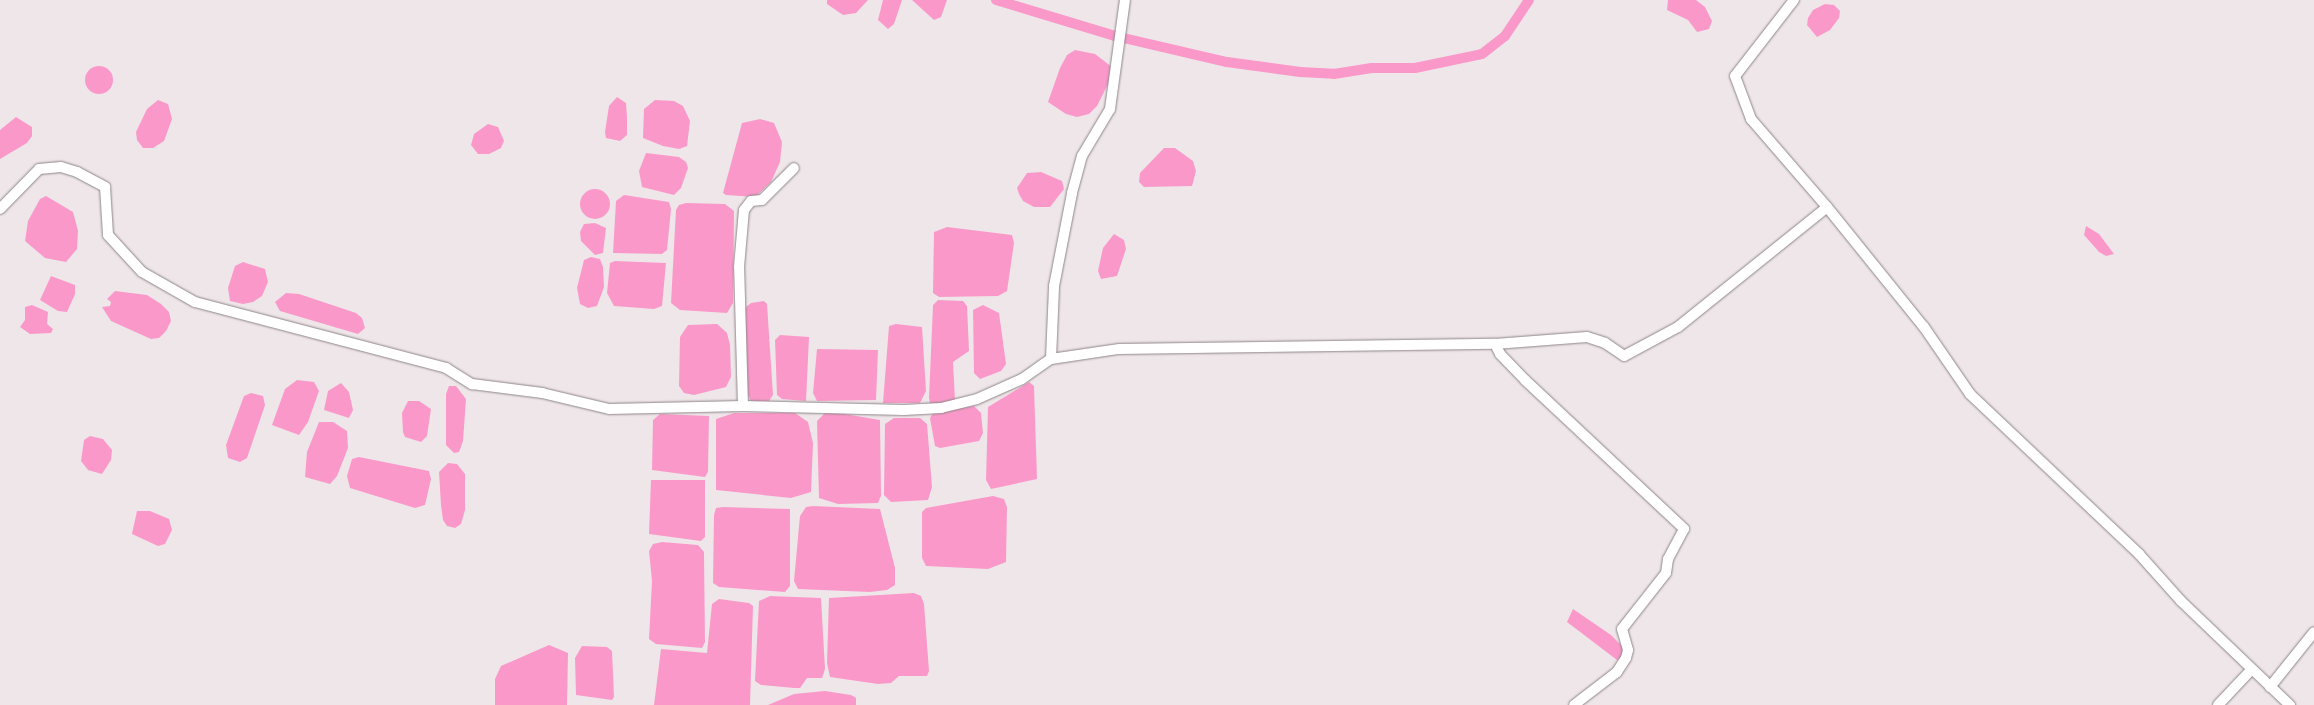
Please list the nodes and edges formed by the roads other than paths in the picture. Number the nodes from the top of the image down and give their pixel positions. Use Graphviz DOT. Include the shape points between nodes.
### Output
graph roads {
  1 [pos="1124,0"];
  2 [pos="1794,0"];
  3 [pos="794,168"];
  4 [pos="1827,207"];
  5 [pos="0,209"];
  6 [pos="1495,344"];
  7 [pos="1051,359"];
  8 [pos="743,406"];
  9 [pos="2314,632"];
  10 [pos="2251,670"];
  11 [pos="2270,687"];
  12 [pos="1574,705"];
  13 [pos="2218,705"];
  14 [pos="2290,705"];
  1 -- 7 [label="street" via="1110,108 1082,156 1072,193 1054,286"];
  2 -- 4 [label="street" via="1734,76 1752,119"];
  3 -- 8 [label="street" via="762,200 751,201 744,210 738,267"];
  4 -- 6 [label="street" via="1727,290 1678,327 1637,351 1624,356 1605,343 1587,337"];
  4 -- 10 [label="street" via="1924,327 1970,394 2139,554"];
  5 -- 8 [label="street" via="39,169 61,167 105,187 108,235 142,272 195,302 446,368 472,384 542,392 609,409"];
  6 -- 7 [label="street" via="1119,349"];
  6 -- 12 [label="street" via="1500,354 1525,380 1684,529 1668,559 1666,573 1626,620 1622,629 1628,650 1626,658 1617,672"];
  7 -- 8 [label="street" via="995,391 941,408"];
  9 -- 11 [label="street"];
  10 -- 11 [label="street"];
  10 -- 13 [label="street"];
  11 -- 14 [label="street"];
}
